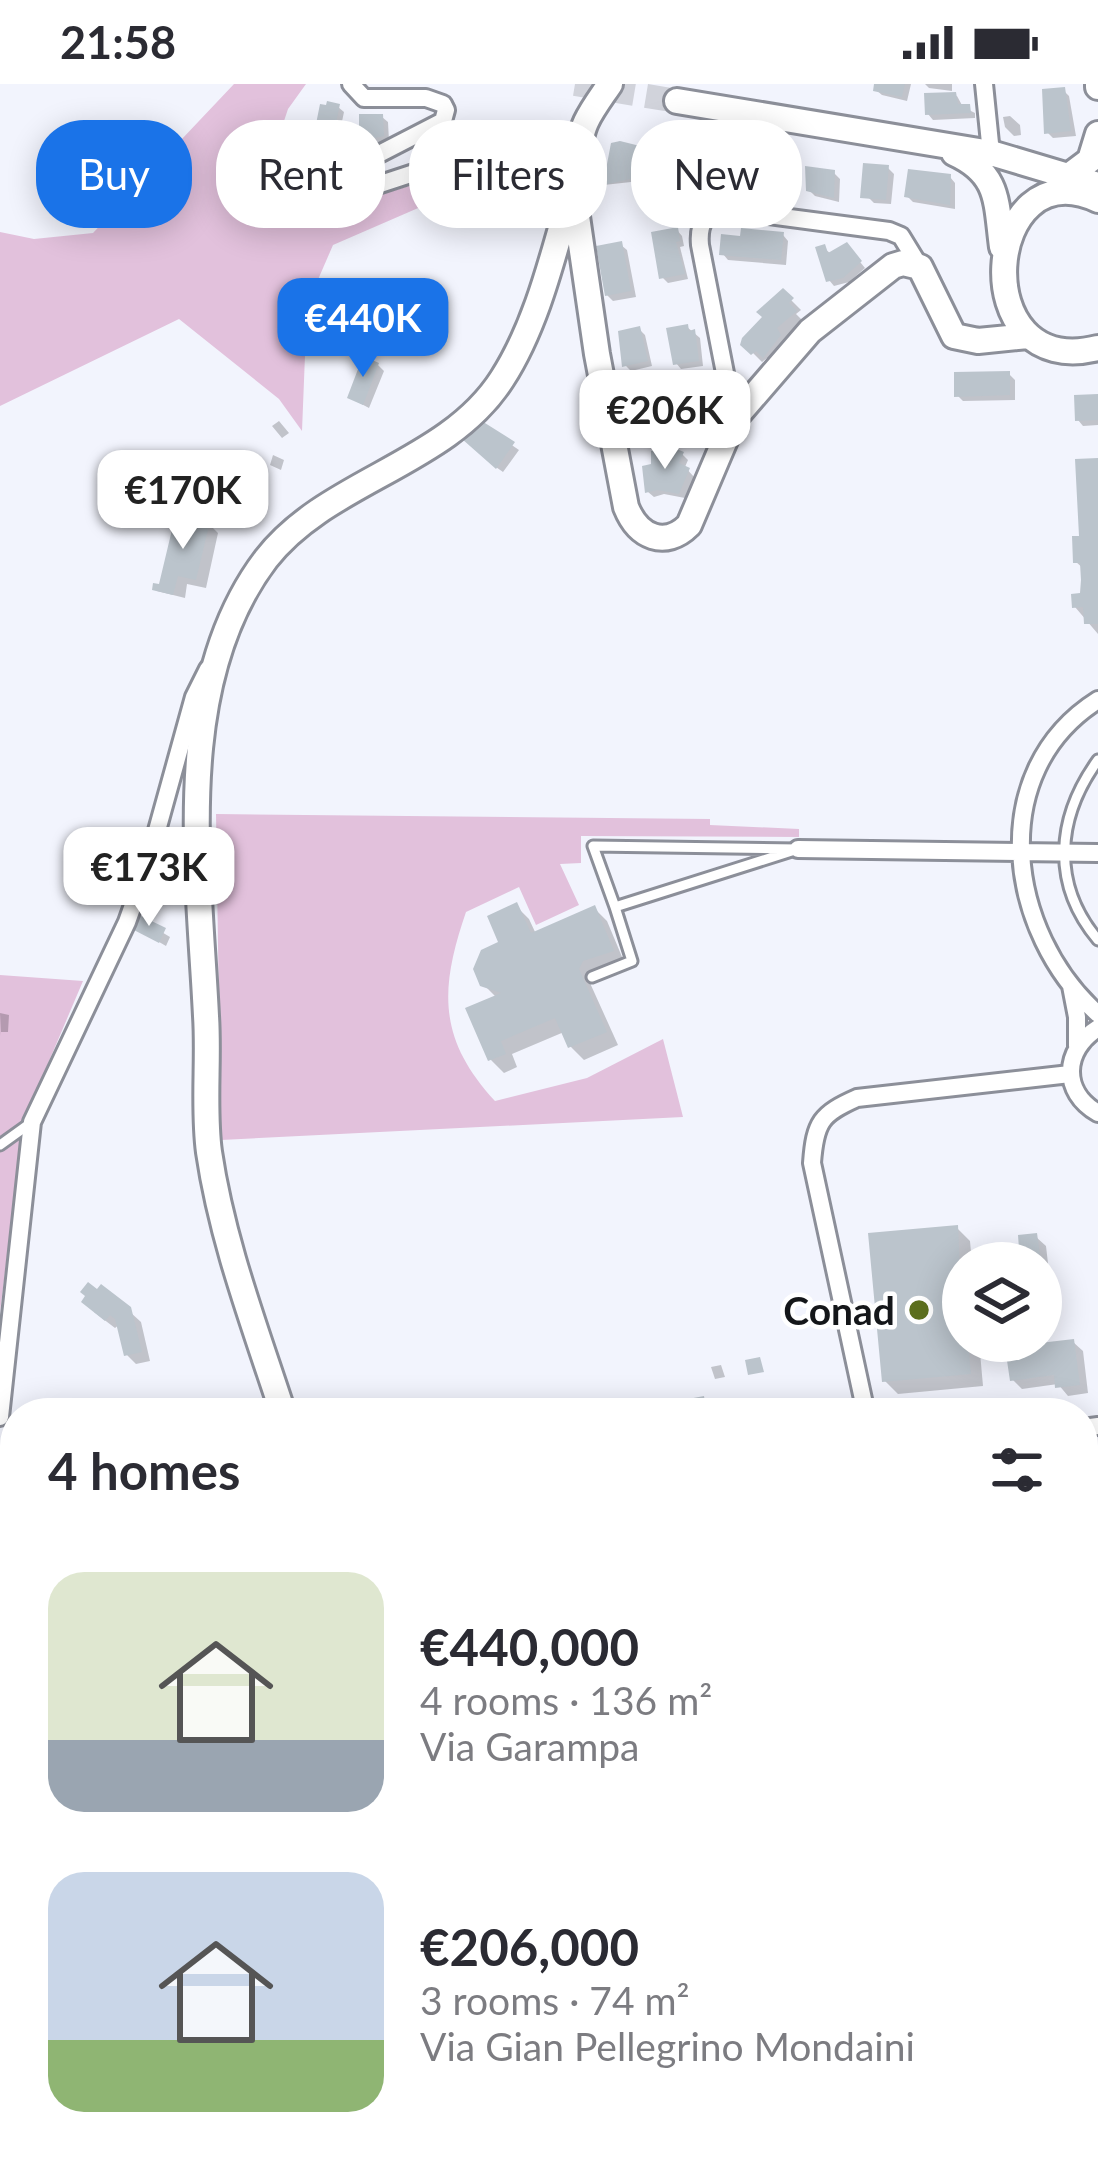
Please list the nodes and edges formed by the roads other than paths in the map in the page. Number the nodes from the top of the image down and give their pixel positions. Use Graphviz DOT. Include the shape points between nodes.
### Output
graph roads {
  1 [pos="351,84"];
  2 [pos="592,84"];
  3 [pos="610,84"];
  4 [pos="984,84"];
  5 [pos="677,100"];
  6 [pos="442,120"];
  7 [pos="585,120"];
  8 [pos="589,120"];
  9 [pos="1098,134"];
  10 [pos="409,141"];
  11 [pos="935,145"];
  12 [pos="991,153"];
  13 [pos="409,175"];
  14 [pos="1086,180"];
  15 [pos="1098,200"];
  16 [pos="1020,214"];
  17 [pos="560,228"];
  18 [pos="579,228"];
  19 [pos="1003,257"];
  20 [pos="920,267"];
  21 [pos="1028,336"];
  22 [pos="1090,355"];
  23 [pos="734,419"];
  24 [pos="224,642"];
  25 [pos="1098,700"];
  26 [pos="1098,760"];
  27 [pos="798,849"];
  28 [pos="1019,852"];
  29 [pos="1098,853"];
  30 [pos="1064,854"];
  31 [pos="615,908"];
  32 [pos="1098,940"];
  33 [pos="592,977"];
  34 [pos="1071,985"];
  35 [pos="1098,1014"];
  36 [pos="1098,1028"];
  37 [pos="1077,1046"];
  38 [pos="1070,1074"];
  39 [pos="1098,1113"];
  40 [pos="32,1122"];
  41 [pos="0,1145"];
  42 [pos="2,1398"];
  43 [pos="278,1398"];
  44 [pos="863,1398"];
  1 -- 6 [label="street" via="364,98 443,104"];
  2 -- 7 [label="street"];
  3 -- 8 [label="street"];
  4 -- 12 [label="street"];
  5 -- 11 [label="street"];
  9 -- 14 [label="street"];
  10 -- 13 [label="street" via="346,171 340,183 353,193"];
  11 -- 12 [label="street"];
  11 -- 19 [label="street" via="991,180"];
  12 -- 14 [label="street"];
  14 -- 16 [label="street" via="1043,189"];
  15 -- 16 [label="street" via="1063,192"];
  16 -- 19 [label="street"];
  17 -- 24 [label="street" via="500,383 474,414 286,536 251,582"];
  18 -- 23 [label="street" via="626,507 637,529 662,540 685,530"];
  19 -- 21 [label="street" via="1012,315"];
  20 -- 21 [label="street" via="954,336"];
  20 -- 23 [label="street" via="893,266 810,331"];
  20 -- 23 [label="street" via="910,246 889,231 730,210 704,217 700,245"];
  21 -- 22 [label="street"];
  24 -- 40 [label="street" via="194,697 127,922"];
  24 -- 43 [label="street" via="198,760 208,1149 231,1255"];
  25 -- 28 [label="street" via="1063,729 1034,774"];
  26 -- 30 [label="lane" via="1067,818"];
  27 -- 28 [label="street"];
  27 -- 31 [label="lane"];
  27 -- 31 [label="lane" via="593,846"];
  28 -- 30 [label="street"];
  28 -- 34 [label="street" via="1033,918"];
  29 -- 30 [label="street"];
  30 -- 32 [label="lane" via="1070,896"];
  31 -- 33 [label="lane" via="632,962"];
  34 -- 35 [label="street"];
  34 -- 37 [label="street"];
  36 -- 37 [label="street"];
  37 -- 38 [label="street"];
  38 -- 39 [label="street" via="1080,1100"];
  38 -- 44 [label="street" via="857,1098 828,1111 812,1162"];
  40 -- 41 [label="lane"];
  40 -- 42 [label="street"];
}
